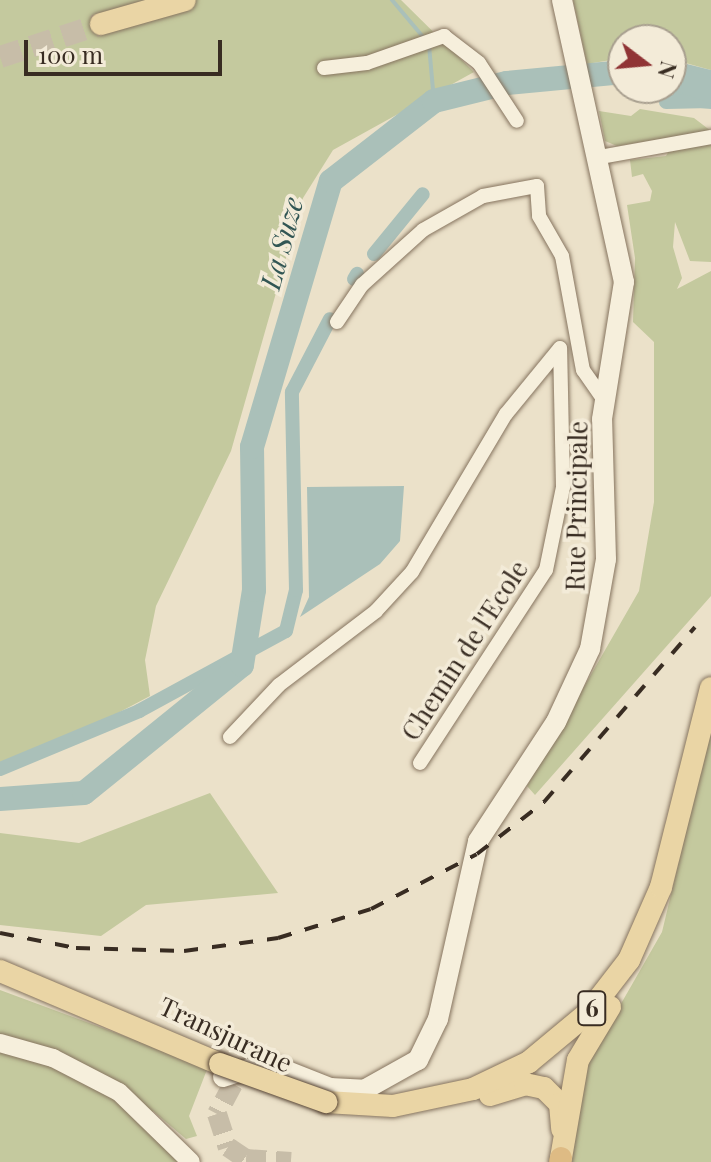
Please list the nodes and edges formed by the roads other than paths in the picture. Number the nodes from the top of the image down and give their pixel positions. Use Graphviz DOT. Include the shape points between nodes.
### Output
graph roads {
  1 [pos="185,0"];
  2 [pos="562,0"];
  3 [pos="101,24"];
  4 [pos="324,68"];
  5 [pos="517,121"];
  6 [pos="711,137"];
  7 [pos="598,152"];
  8 [pos="337,322"];
  9 [pos="571,326"];
  10 [pos="560,348"];
  11 [pos="605,401"];
  12 [pos="711,688"];
  13 [pos="230,737"];
  14 [pos="420,763"];
  15 [pos="640,940"];
  16 [pos="0,971"];
  17 [pos="0,1043"];
  18 [pos="226,1075"];
  19 [pos="451,1096"];
  20 [pos="560,1160"];
  21 [pos="191,1162"];
  1 -- 3 [label="main road"];
  2 -- 7 [label="main road, Rue Principale"];
  4 -- 5 [label="street" via="367,63 430,35 457,42 487,73"];
  6 -- 7 [label="street"];
  7 -- 11 [label="main road, Rue Principale" via="624,282"];
  8 -- 9 [label="street" via="362,285 423,230 483,196 537,186 539,216 562,256"];
  9 -- 10 [label="street, Chemin de l'Ecole"];
  9 -- 11 [label="street" via="587,380"];
  10 -- 13 [label="street" via="500,423 412,572 376,611 279,685"];
  10 -- 14 [label="street, Chemin de l'Ecole" via="563,487 546,570"];
  11 -- 18 [label="main road, Rue Principale" via="606,559 590,649 556,722 478,841 438,1019 410,1068 364,1090 289,1074"];
  12 -- 15 [label="main road, Transjurane / 6" via="670,857"];
  15 -- 19 [label="main road, Transjurane / 6" via="604,996 529,1062"];
  15 -- 20 [label="main road" via="630,979 581,1050"];
  16 -- 18 [label="main road, Transjurane / 6"];
  17 -- 21 [label="street" via="53,1058 119,1092"];
  18 -- 19 [label="main road, Transjurane / 6, bridge" via="326,1102 393,1106"];
  19 -- 20 [label="main road" via="476,1099 535,1084 560,1104"];
}
